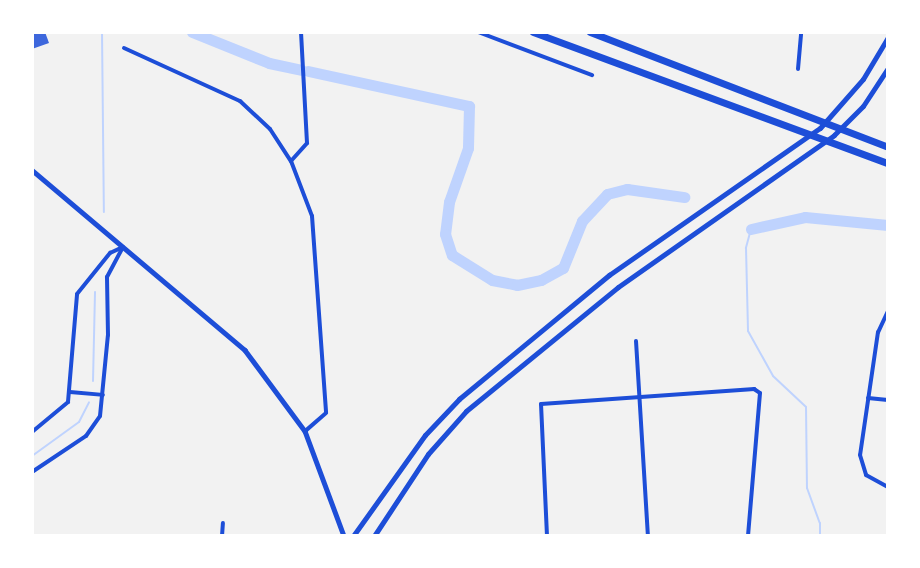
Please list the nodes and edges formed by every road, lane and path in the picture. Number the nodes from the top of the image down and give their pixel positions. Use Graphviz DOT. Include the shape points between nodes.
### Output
graph roads {
  1 [pos="301,32"];
  2 [pos="478,32"];
  3 [pos="532,32"];
  4 [pos="590,32"];
  5 [pos="801,32"];
  6 [pos="888,37"];
  7 [pos="124,48"];
  8 [pos="888,68"];
  9 [pos="798,69"];
  10 [pos="592,75"];
  11 [pos="888,147"];
  12 [pos="291,161"];
  13 [pos="888,163"];
  14 [pos="32,170"];
  15 [pos="123,246"];
  16 [pos="888,310"];
  17 [pos="636,341"];
  18 [pos="70,392"];
  19 [pos="103,396"];
  20 [pos="640,398"];
  21 [pos="868,398"];
  22 [pos="888,400"];
  23 [pos="305,431"];
  24 [pos="32,432"];
  25 [pos="32,472"];
  26 [pos="888,487"];
  27 [pos="224,523"];
  28 [pos="222,536"];
  29 [pos="344,536"];
  30 [pos="353,536"];
  31 [pos="374,536"];
  32 [pos="548,536"];
  33 [pos="648,536"];
  34 [pos="748,536"];
  1 -- 12 [label="street" via="307,143"];
  2 -- 10 [label="street"];
  3 -- 13 [label="highway"];
  4 -- 11 [label="highway"];
  5 -- 9 [label="street"];
  6 -- 30 [label="main road" via="847,100 788,152 609,275 459,399 424,435"];
  7 -- 12 [label="street" via="240,101 270,129"];
  8 -- 31 [label="main road" via="863,106 805,158 618,287 466,411 428,454"];
  12 -- 23 [label="street" via="312,216 326,413"];
  14 -- 15 [label="street"];
  15 -- 18 [label="street" via="110,253 77,294"];
  15 -- 19 [label="street" via="107,277"];
  15 -- 23 [label="street" via="245,350"];
  16 -- 21 [label="street" via="878,332"];
  17 -- 20 [label="street"];
  18 -- 19 [label="street"];
  18 -- 24 [label="street" via="66,408"];
  19 -- 25 [label="street" via="100,416 86,436"];
  20 -- 32 [label="street" via="541,404"];
  20 -- 33 [label="street"];
  20 -- 34 [label="street" via="754,389 760,393"];
  21 -- 22 [label="street"];
  21 -- 26 [label="street" via="860,455 866,475"];
  23 -- 29 [label="street"];
  27 -- 28 [label="street"];
}
